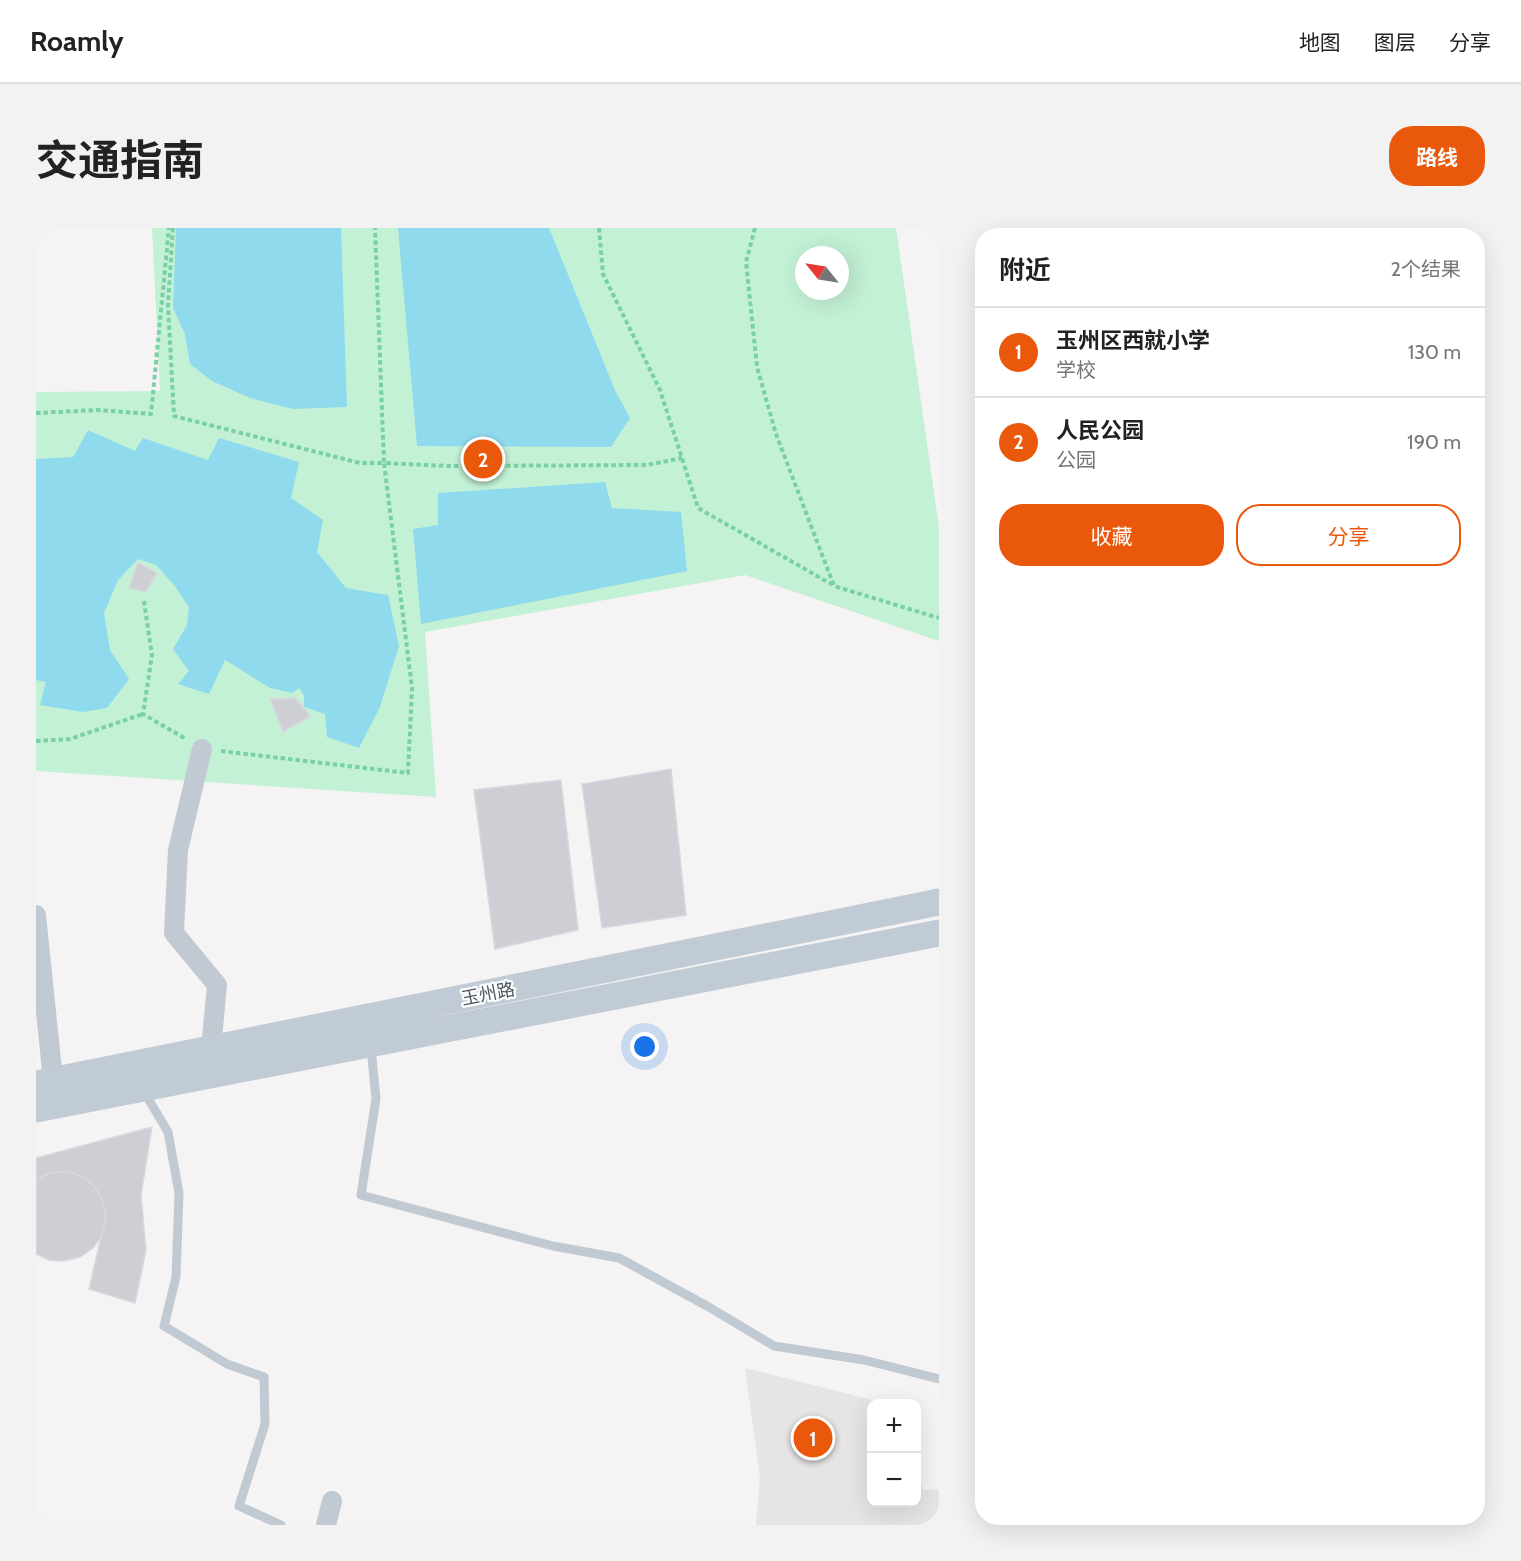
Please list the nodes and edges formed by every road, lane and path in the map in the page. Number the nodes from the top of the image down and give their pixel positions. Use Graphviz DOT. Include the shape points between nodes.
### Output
graph roads {
  1 [pos="171,228"];
  2 [pos="375,228"];
  3 [pos="599,228"];
  4 [pos="754,228"];
  5 [pos="36,413"];
  6 [pos="682,458"];
  7 [pos="384,463"];
  8 [pos="834,586"];
  9 [pos="144,601"];
  10 [pos="939,618"];
  11 [pos="143,714"];
  12 [pos="36,741"];
  13 [pos="202,749"];
  14 [pos="939,902"];
  15 [pos="36,915"];
  16 [pos="939,933"];
  17 [pos="370,1044"];
  18 [pos="211,1049"];
  19 [pos="44,1082"];
  20 [pos="142,1088"];
  21 [pos="36,1109"];
  22 [pos="939,1379"];
  23 [pos="332,1501"];
  24 [pos="281,1525"];
  25 [pos="326,1525"];
  1 -- 5 [label="path" via="151,414 98,410"];
  1 -- 7 [label="path" via="168,305 174,416 360,463"];
  2 -- 7 [label="path"];
  3 -- 6 [label="path" via="603,274 660,390"];
  4 -- 8 [label="path" via="746,262 757,367 776,434"];
  6 -- 7 [label="path" via="647,465"];
  6 -- 8 [label="path" via="698,508"];
  7 -- 13 [label="path" via="412,688 408,773"];
  8 -- 10 [label="path"];
  9 -- 11 [label="path" via="152,655"];
  11 -- 12 [label="path" via="69,739"];
  11 -- 13 [label="path"];
  13 -- 18 [label="street" via="178,850 174,933 217,985"];
  14 -- 18 [label="main road, 玉州路"];
  15 -- 19 [label="street"];
  16 -- 17 [label="main road, 玉州路"];
  17 -- 20 [label="main road, 玉州路"];
  17 -- 22 [label="lane" via="376,1099 361,1196 553,1246 619,1258 774,1346 864,1360"];
  18 -- 19 [label="main road, 玉州路"];
  20 -- 21 [label="main road, 玉州路"];
  20 -- 24 [label="lane" via="168,1132 179,1193 176,1277 164,1326 226,1364 264,1377 265,1424 239,1506"];
  23 -- 25 [label="street"];
}
